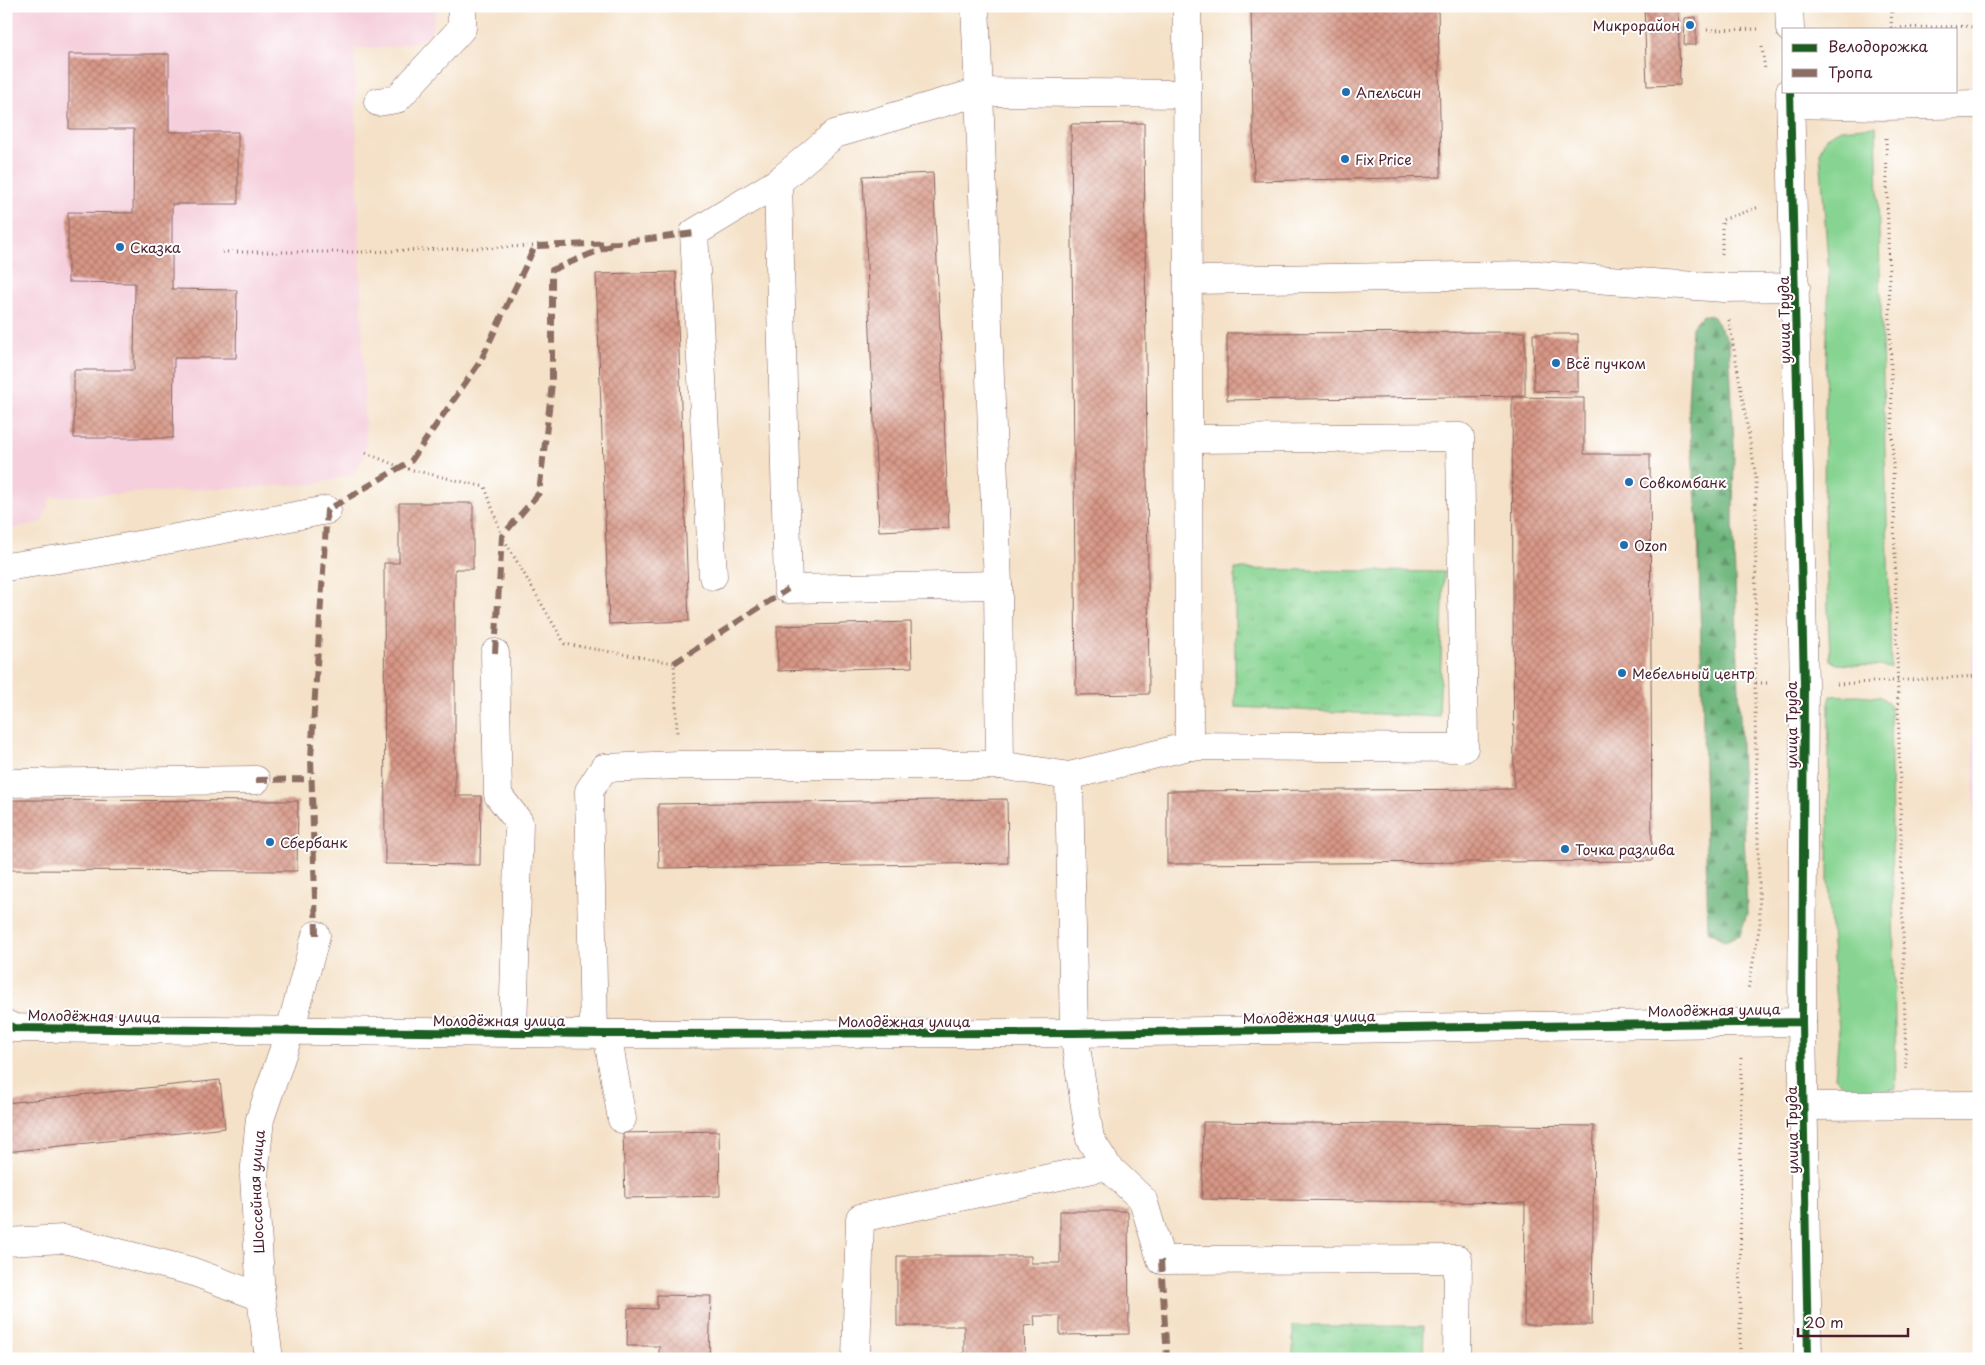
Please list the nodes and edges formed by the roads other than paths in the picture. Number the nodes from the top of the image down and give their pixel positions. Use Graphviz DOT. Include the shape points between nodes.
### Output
graph roads {
  1 [pos="462,6"];
  2 [pos="975,6"];
  3 [pos="1187,6"];
  4 [pos="1790,6"];
  5 [pos="1790,28"];
  6 [pos="979,92"];
  7 [pos="1187,94"];
  8 [pos="1790,98"];
  9 [pos="378,102"];
  10 [pos="1979,104"];
  11 [pos="778,182"];
  12 [pos="1189,280"];
  13 [pos="1796,287"];
  14 [pos="1190,439"];
  15 [pos="327,510"];
  16 [pos="6,567"];
  17 [pos="713,576"];
  18 [pos="998,585"];
  19 [pos="495,653"];
  20 [pos="1189,746"];
  21 [pos="1000,765"];
  22 [pos="1069,776"];
  23 [pos="256,780"];
  24 [pos="6,783"];
  25 [pos="316,935"];
  26 [pos="1802,1022"];
  27 [pos="9,1027"];
  28 [pos="290,1031"];
  29 [pos="513,1032"];
  30 [pos="601,1033"];
  31 [pos="1074,1033"];
  32 [pos="1979,1105"];
  33 [pos="1804,1106"];
  34 [pos="622,1119"];
  35 [pos="1107,1166"];
  36 [pos="6,1242"];
  37 [pos="261,1297"];
  38 [pos="269,1359"];
  39 [pos="856,1359"];
  40 [pos="1457,1359"];
  41 [pos="1808,1359"];
  1 -- 9 [label="street" via="462,28 397,99"];
  2 -- 6 [label="street"];
  3 -- 7 [label="street"];
  4 -- 5 [label="street"];
  6 -- 7 [label="street"];
  6 -- 11 [label="street" via="835,134"];
  6 -- 18 [label="street"];
  7 -- 12 [label="street"];
  8 -- 10 [label="street" via="1885,106"];
  8 -- 13 [label="street, улица Труда"];
  11 -- 17 [label="street" via="694,233"];
  11 -- 18 [label="street" via="788,589"];
  12 -- 13 [label="street" via="1538,275 1724,288"];
  12 -- 14 [label="street"];
  13 -- 26 [label="street, улица Труда" via="1804,742"];
  14 -- 20 [label="street"];
  14 -- 20 [label="street" via="1460,438 1464,748"];
  15 -- 16 [label="street"];
  18 -- 21 [label="street"];
  19 -- 29 [label="street" via="498,795 519,822"];
  20 -- 22 [label="street"];
  21 -- 22 [label="street"];
  21 -- 30 [label="street" via="604,768 589,791"];
  22 -- 31 [label="street"];
  23 -- 24 [label="street"];
  25 -- 28 [label="street, Шоссейная улица"];
  26 -- 31 [label="street, Молодёжная улица"];
  26 -- 33 [label="street, улица Труда"];
  27 -- 28 [label="street, Молодёжная улица"];
  28 -- 29 [label="street, Молодёжная улица"];
  28 -- 37 [label="street, Шоссейная улица" via="260,1119 254,1176"];
  29 -- 30 [label="street, Молодёжная улица"];
  30 -- 31 [label="street, Молодёжная улица"];
  30 -- 34 [label="street"];
  31 -- 35 [label="street" via="1090,1139"];
  32 -- 33 [label="street"];
  33 -- 41 [label="street, улица Труда"];
  35 -- 39 [label="street" via="860,1218"];
  35 -- 40 [label="street" via="1143,1200 1161,1260 1458,1259"];
  36 -- 37 [label="street" via="64,1239 192,1272"];
  37 -- 38 [label="street, Шоссейная улица"];
}
